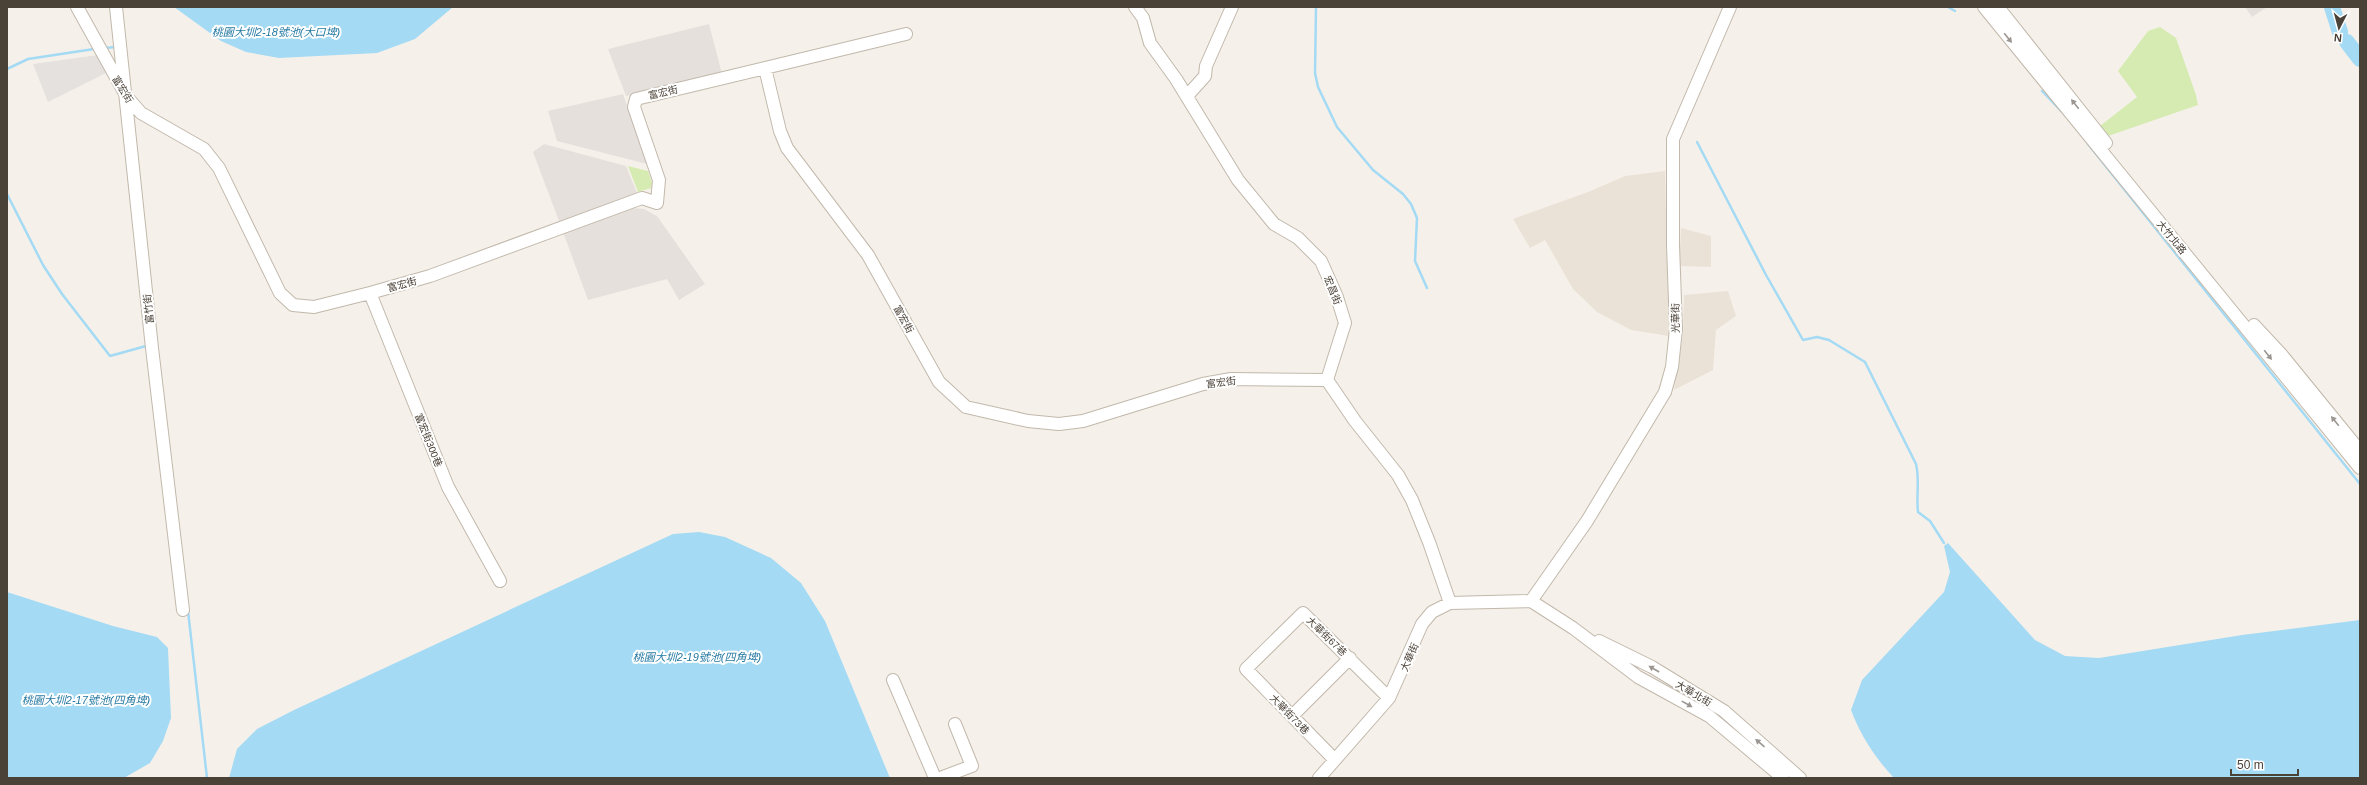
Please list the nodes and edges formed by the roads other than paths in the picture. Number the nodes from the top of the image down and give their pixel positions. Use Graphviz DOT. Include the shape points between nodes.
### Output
graph roads {
  1 [pos="77,7"];
  2 [pos="116,7"];
  3 [pos="1135,7"];
  4 [pos="1232,7"];
  5 [pos="1730,7"];
  6 [pos="1984,7"];
  7 [pos="1998,7"];
  8 [pos="906,34"];
  9 [pos="765,68"];
  10 [pos="1187,96"];
  11 [pos="127,97"];
  12 [pos="370,293"];
  13 [pos="1327,380"];
  14 [pos="2360,451"];
  15 [pos="2360,468"];
  16 [pos="500,581"];
  17 [pos="1531,601"];
  18 [pos="1450,603"];
  19 [pos="183,610"];
  20 [pos="1350,658"];
  21 [pos="1246,669"];
  22 [pos="893,680"];
  23 [pos="1389,698"];
  24 [pos="1292,716"];
  25 [pos="955,724"];
  26 [pos="1334,759"];
  27 [pos="1778,772"];
  28 [pos="935,778"];
  29 [pos="940,778"];
  30 [pos="1319,778"];
  31 [pos="1800,778"];
  1 -- 11 [label="street, 富宏街"];
  2 -- 11 [label="street, 富竹街"];
  3 -- 10 [label="street, 宏昌街" via="1144,18 1150,43"];
  4 -- 10 [label="street" via="1206,66 1205,76"];
  5 -- 17 [label="street, 光華街" via="1674,139 1673,245 1676,329 1672,367 1665,392 1588,520"];
  6 -- 15 [label="street, 大竹北路, one-way"];
  14 -- 7 [label="street, 大竹北路, one-way" via="2254,325"];
  8 -- 9 [label="street"];
  9 -- 12 [label="street, 富宏街" via="636,98 634,107 659,180 657,203 642,198 430,276"];
  9 -- 13 [label="street, 富宏街" via="780,131 787,148 868,254 939,382 966,407 1028,421 1059,424 1083,421 1203,384 1231,379"];
  10 -- 13 [label="street, 宏昌街" via="1238,180 1274,224 1298,238 1321,261 1345,323"];
  11 -- 12 [label="street, 富宏街" via="141,113 204,149 222,175 280,293 293,305 314,307"];
  11 -- 19 [label="street, 富竹街" via="152,348"];
  12 -- 16 [label="street, 富宏街300巷" via="448,487"];
  13 -- 18 [label="street" via="1355,421 1398,475 1412,500 1430,542"];
  17 -- 18 [label="street, 大華街"];
  17 -- 27 [label="street, 大華北街" via="1573,628 1638,677 1709,716"];
  18 -- 23 [label="street, 大華街" via="1432,612 1422,624"];
  20 -- 21 [label="street, 大華街67巷" via="1303,613"];
  20 -- 23 [label="street, 大華街67巷"];
  20 -- 24 [label="street"];
  21 -- 24 [label="street, 大華街73巷"];
  22 -- 28 [label="street"];
  23 -- 26 [label="street, 大華街"];
  24 -- 26 [label="street, 大華街73巷"];
  25 -- 29 [label="street" via="972,766"];
  26 -- 30 [label="street, 大華街"];
  27 -- 31 [label="street, 大華北街"];
}
